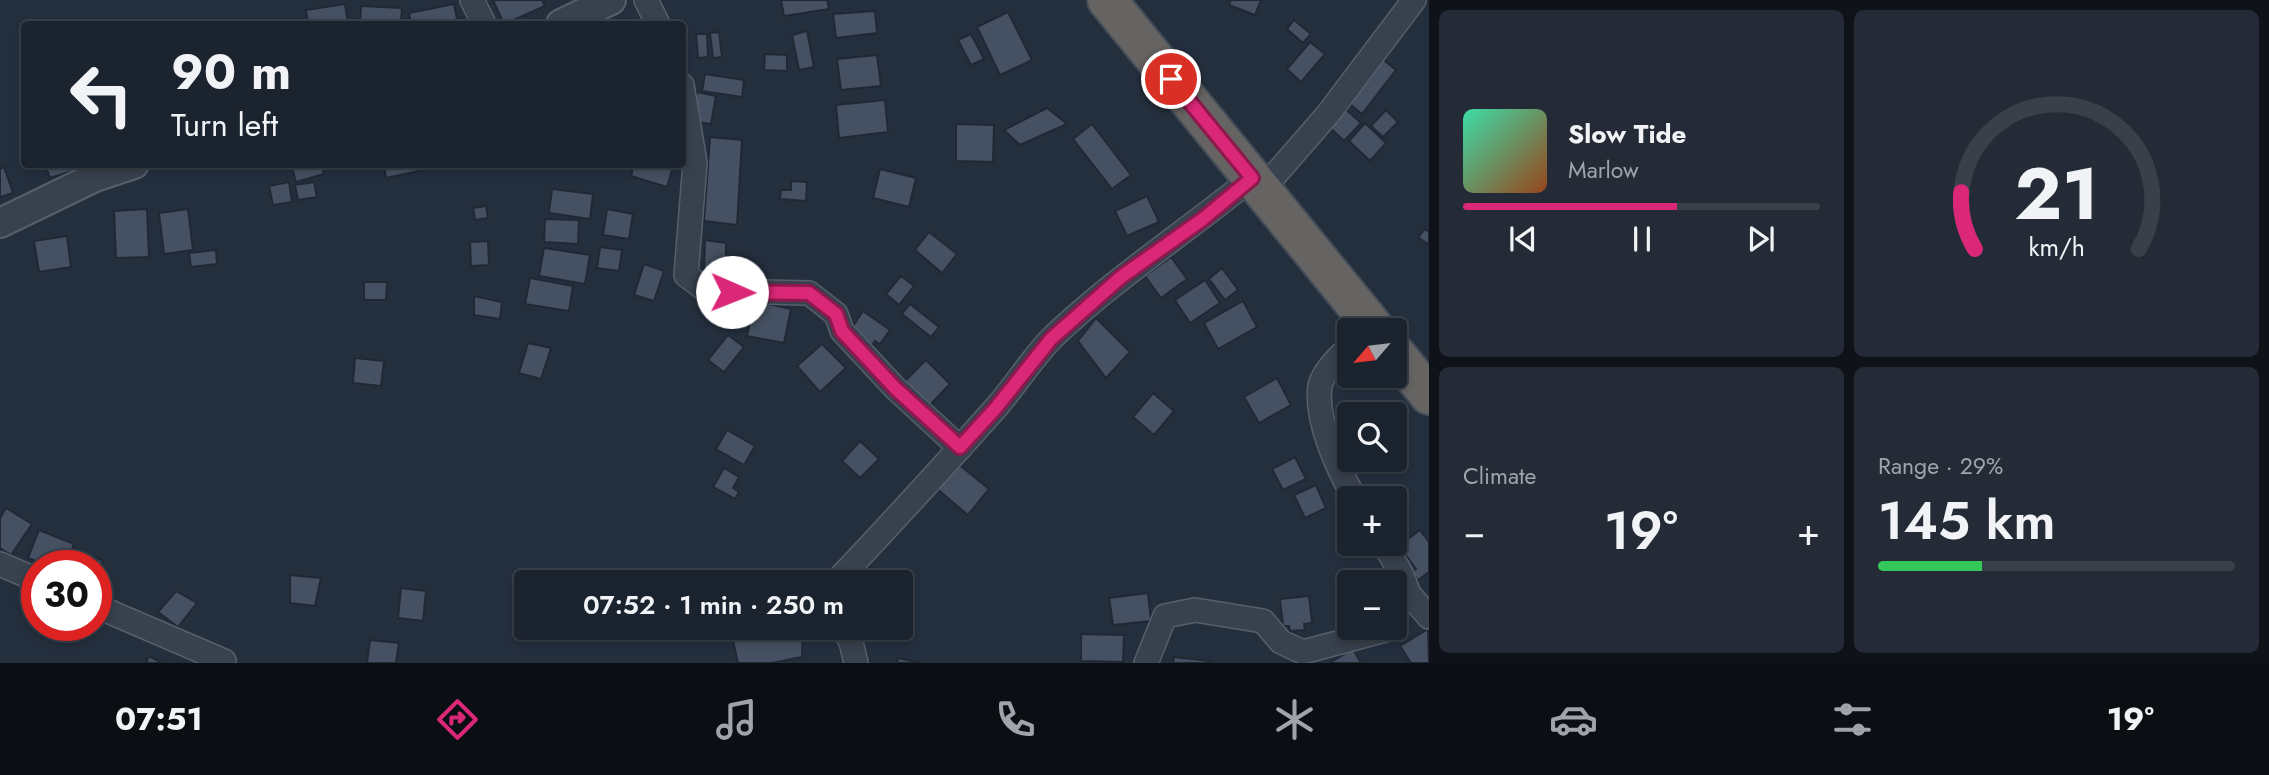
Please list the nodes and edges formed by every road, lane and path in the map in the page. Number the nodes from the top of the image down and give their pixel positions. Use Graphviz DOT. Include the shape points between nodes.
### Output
graph roads {
  1 [pos="472,0"];
  2 [pos="611,0"];
  3 [pos="646,0"];
  4 [pos="1107,0"];
  5 [pos="1414,0"];
  6 [pos="482,21"];
  7 [pos="567,21"];
  8 [pos="656,21"];
  9 [pos="686,109"];
  10 [pos="122,168"];
  11 [pos="1257,184"];
  12 [pos="0,223"];
  13 [pos="1358,318"];
  14 [pos="1337,358"];
  15 [pos="1407,373"];
  16 [pos="1429,395"];
  17 [pos="960,447"];
  18 [pos="1349,486"];
  19 [pos="1391,556"];
  20 [pos="0,564"];
  21 [pos="847,570"];
  22 [pos="21,573"];
  23 [pos="112,613"];
  24 [pos="1429,617"];
  25 [pos="1429,622"];
  26 [pos="1407,626"];
  27 [pos="850,640"];
  28 [pos="1345,640"];
  29 [pos="224,661"];
  30 [pos="856,663"];
  31 [pos="1146,663"];
  1 -- 6 [label="street"];
  2 -- 7 [label="street"];
  3 -- 8 [label="street"];
  4 -- 11 [label="highway"];
  5 -- 11 [label="street" via="1328,114"];
  9 -- 17 [label="street" via="695,163 686,275 707,291 809,293 836,314 842,331 895,388"];
  10 -- 12 [label="street"];
  11 -- 13 [label="highway"];
  11 -- 17 [label="street" via="1121,277 1051,339"];
  14 -- 18 [label="street" via="1320,384 1322,416"];
  15 -- 16 [label="highway"];
  17 -- 21 [label="street"];
  19 -- 24 [label="street" via="1409,594"];
  20 -- 22 [label="street"];
  23 -- 29 [label="street"];
  25 -- 26 [label="street"];
  27 -- 30 [label="street"];
  28 -- 31 [label="street" via="1303,652 1281,642 1264,621 1195,610 1165,616"];
}
